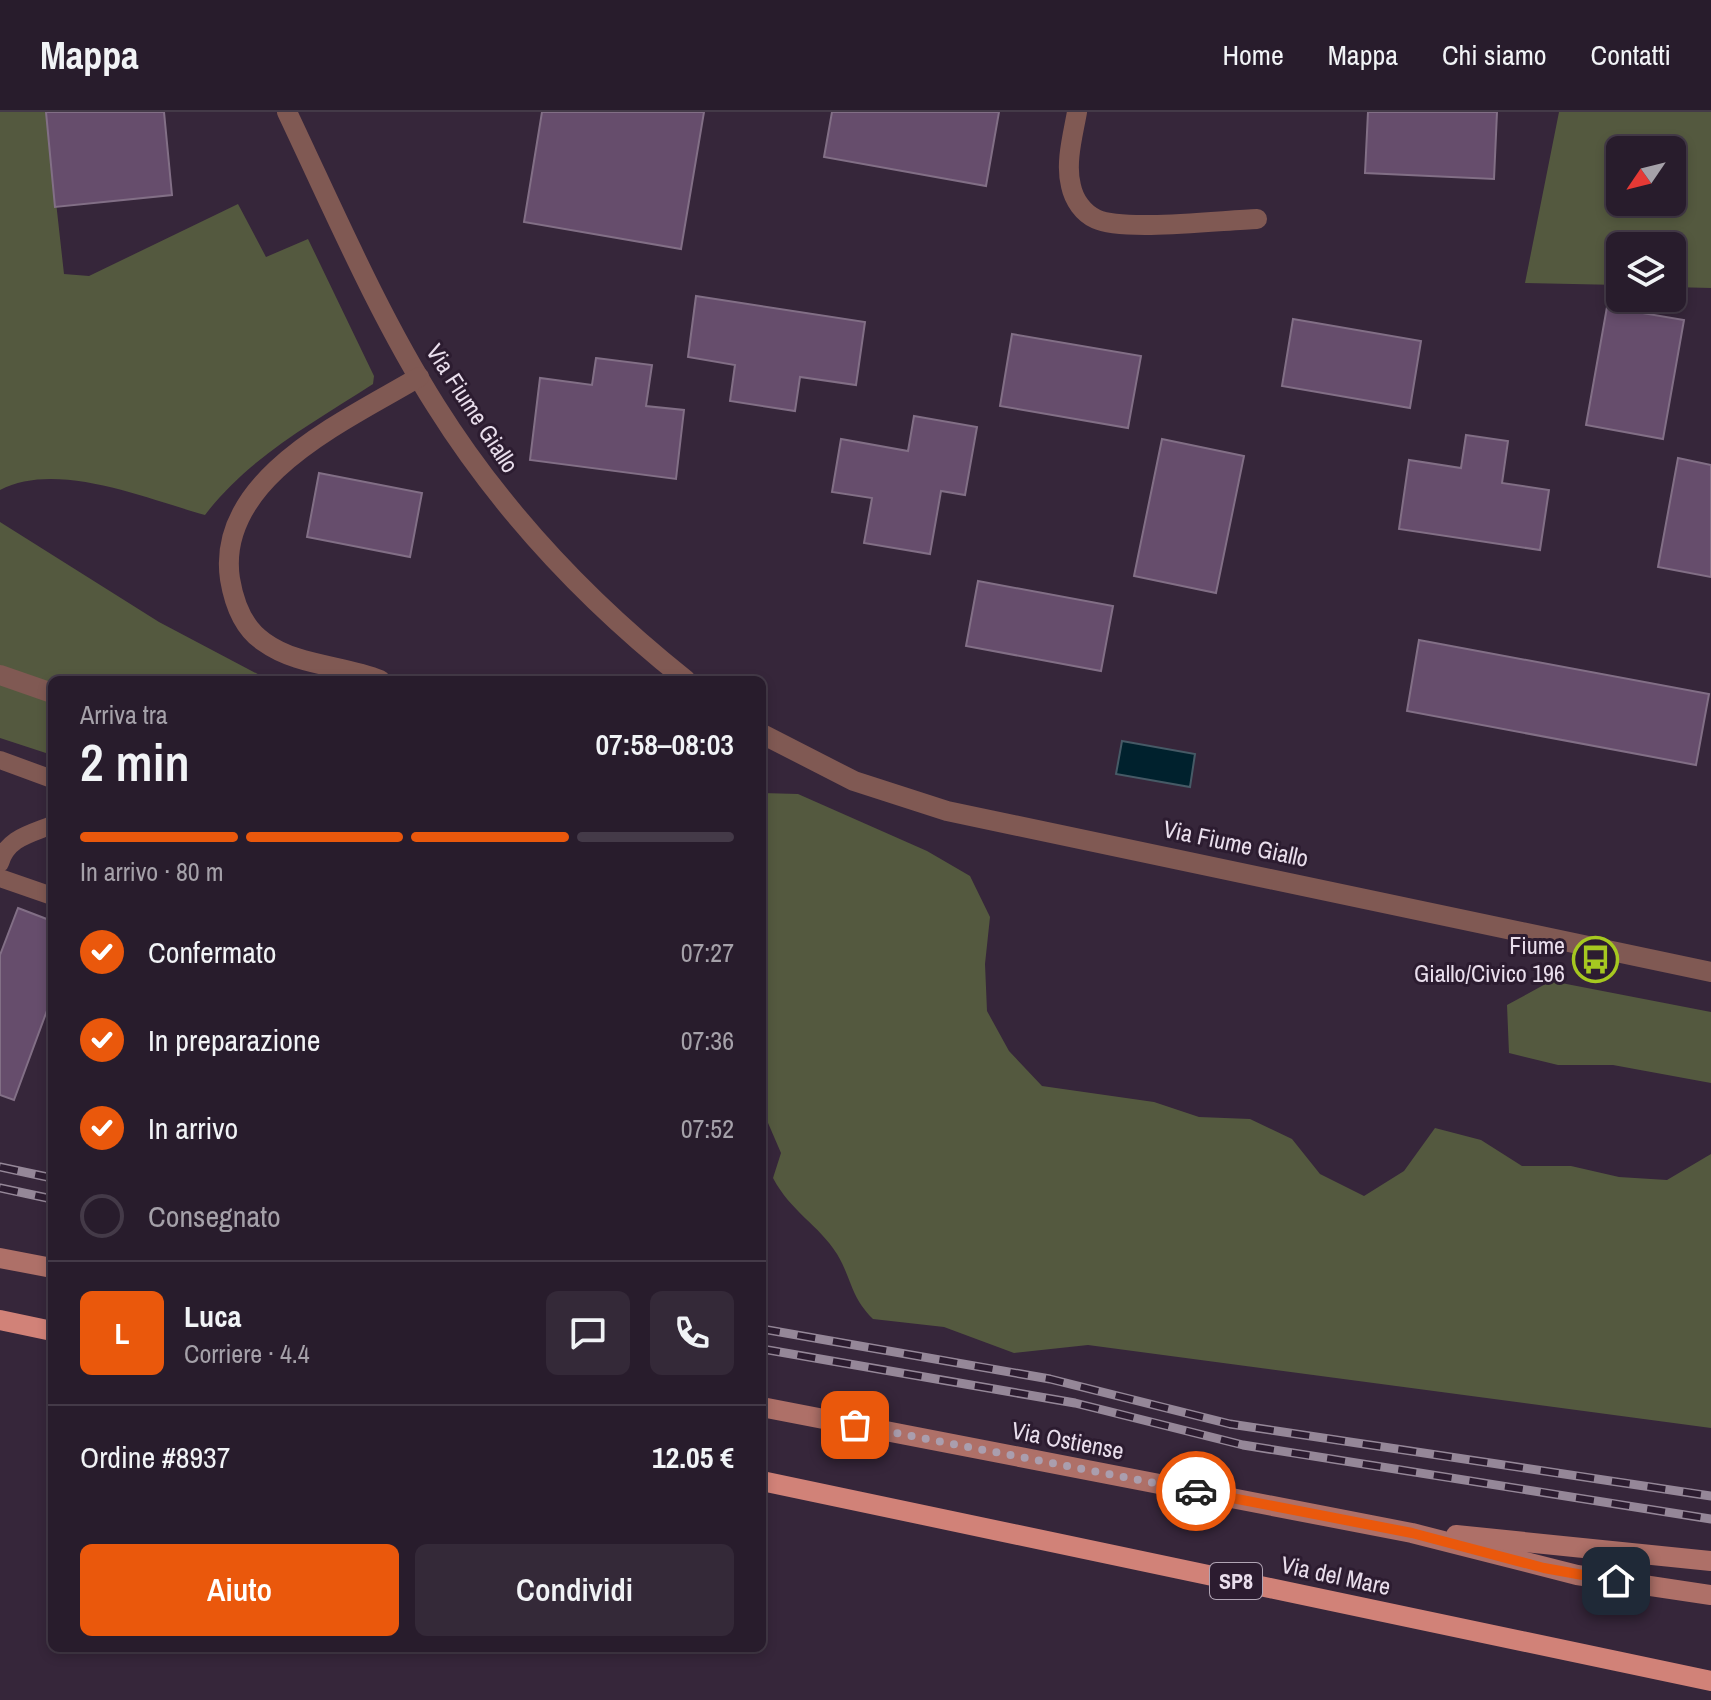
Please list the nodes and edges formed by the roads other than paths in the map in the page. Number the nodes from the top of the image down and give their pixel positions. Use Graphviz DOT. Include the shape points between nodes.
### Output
graph roads {
  1 [pos="287,112"];
  2 [pos="1077,112"];
  3 [pos="1257,219"];
  4 [pos="419,377"];
  5 [pos="0,675"];
  6 [pos="366,676"];
  7 [pos="681,676"];
  8 [pos="48,692"];
  9 [pos="766,736"];
  10 [pos="0,760"];
  11 [pos="48,778"];
  12 [pos="48,827"];
  13 [pos="0,863"];
  14 [pos="0,878"];
  15 [pos="48,895"];
  16 [pos="1711,972"];
  17 [pos="0,1258"];
  18 [pos="48,1267"];
  19 [pos="0,1320"];
  20 [pos="48,1330"];
  21 [pos="766,1408"];
  22 [pos="766,1482"];
  23 [pos="1412,1533"];
  24 [pos="1711,1561"];
  25 [pos="1711,1595"];
  26 [pos="1711,1681"];
  1 -- 4 [label="street, Via Fiume Giallo"];
  2 -- 3 [label="street" via="1071,187 1079,206 1095,219 1127,224"];
  4 -- 6 [label="street" via="311,444 259,486 240,513 228,560 242,617 262,641 288,654"];
  4 -- 7 [label="street, Via Fiume Giallo" via="523,524 602,606"];
  5 -- 8 [label="street"];
  9 -- 16 [label="street, Via Fiume Giallo" via="854,781 947,811"];
  10 -- 11 [label="lane"];
  12 -- 13 [label="lane" via="12,842"];
  14 -- 15 [label="lane"];
  17 -- 18 [label="main road"];
  19 -- 20 [label="main road"];
  21 -- 23 [label="main road, Via Ostiense"];
  22 -- 26 [label="main road, Via del Mare / SP8"];
  23 -- 24 [label="main road, Via Ostiense"];
  23 -- 25 [label="main road, Via Ostiense" via="1566,1572"];
}
